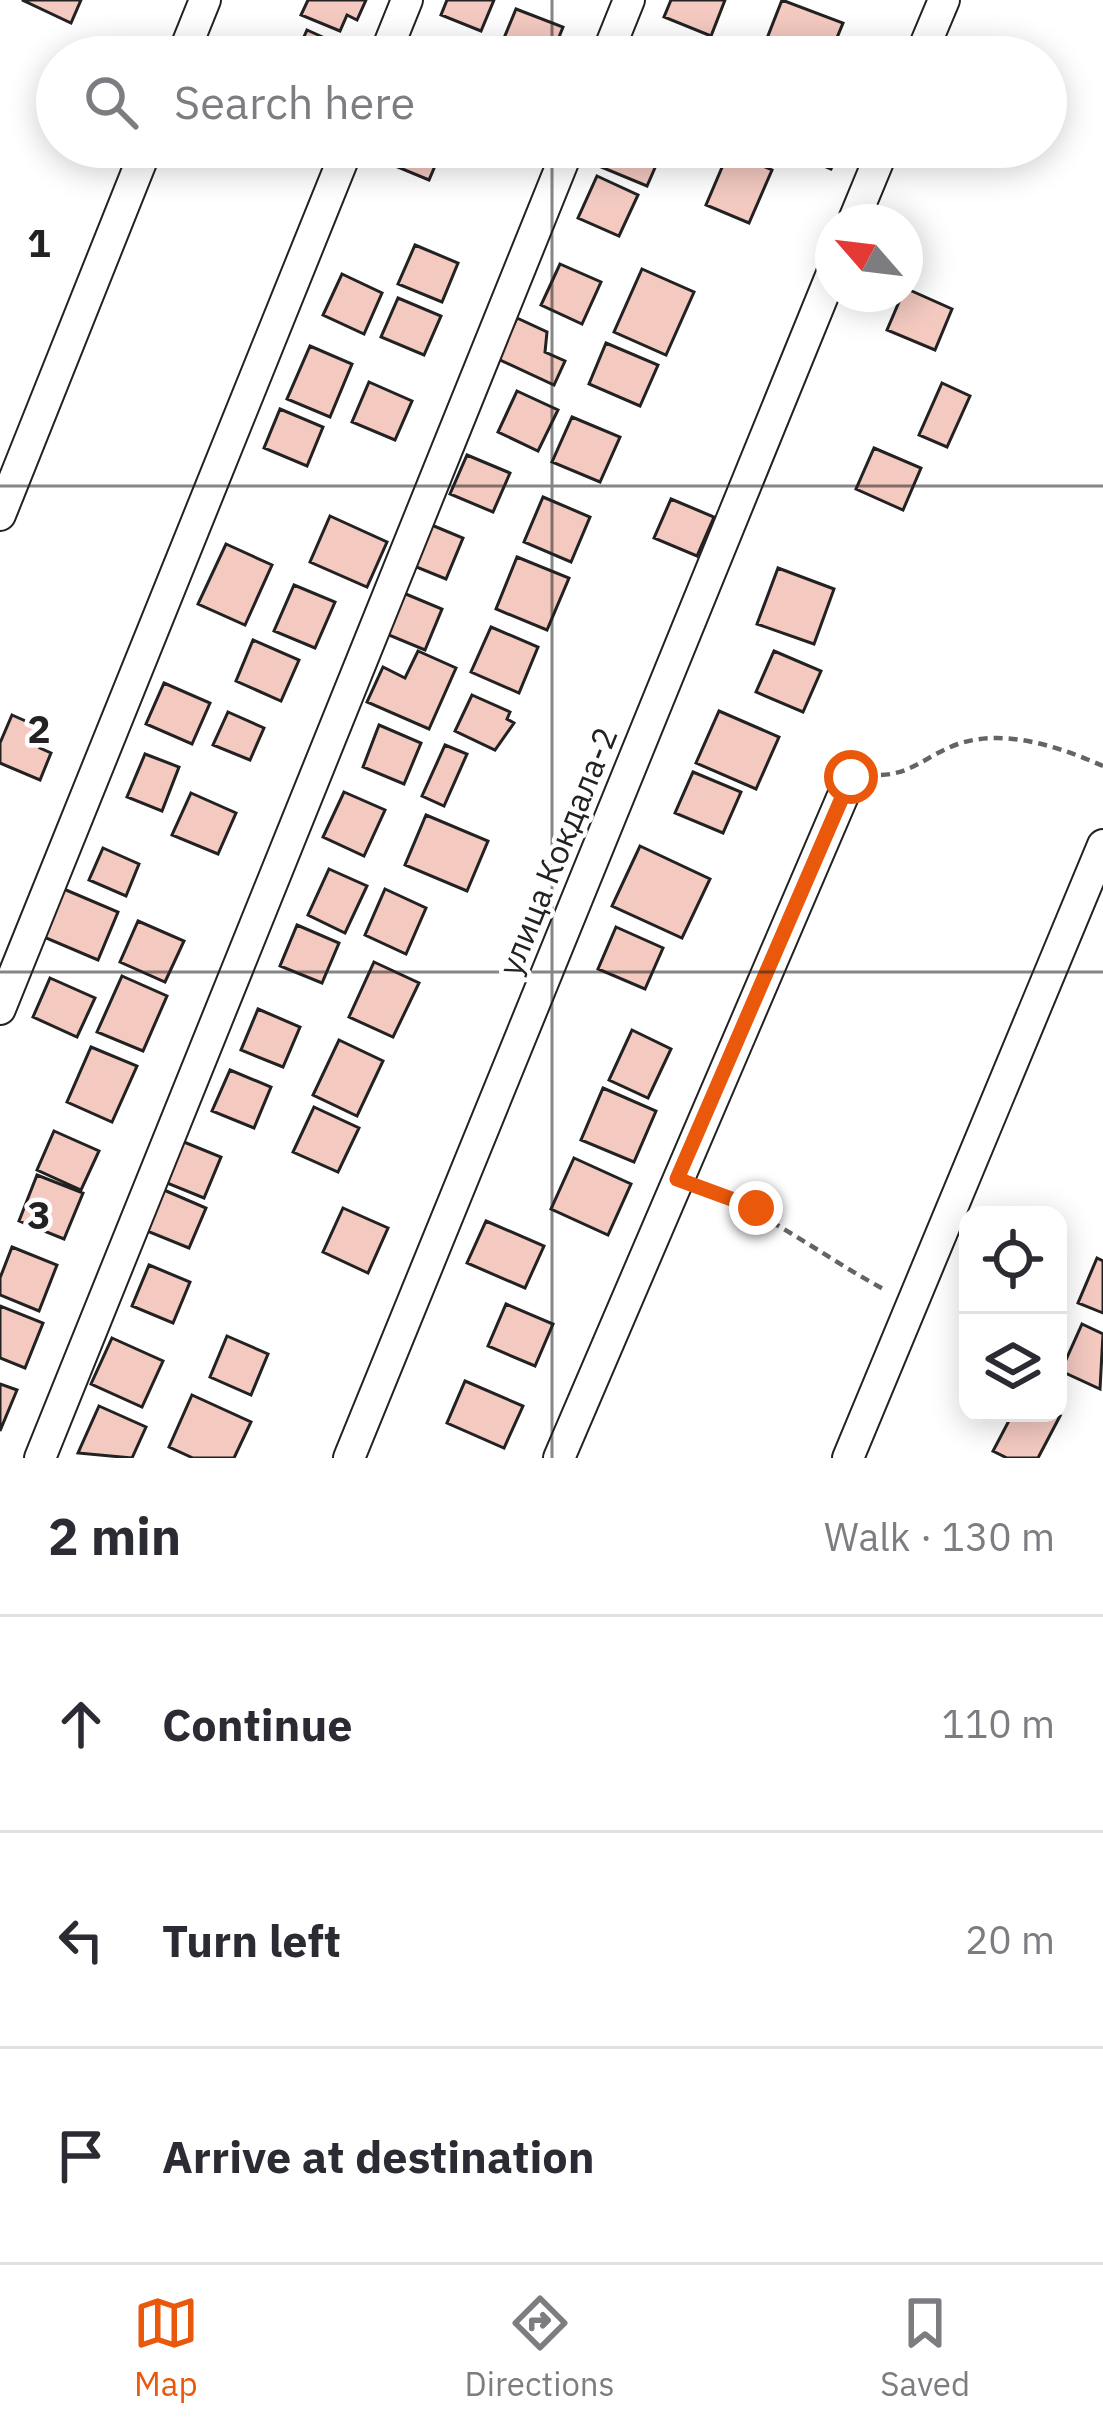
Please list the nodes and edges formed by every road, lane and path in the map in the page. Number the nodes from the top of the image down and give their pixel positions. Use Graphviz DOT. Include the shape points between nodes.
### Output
graph roads {
  1 [pos="205,0"];
  2 [pos="407,0"];
  3 [pos="629,0"];
  4 [pos="944,0"];
  5 [pos="190,36"];
  6 [pos="392,36"];
  7 [pos="614,36"];
  8 [pos="929,36"];
  9 [pos="139,168"];
  10 [pos="340,168"];
  11 [pos="561,168"];
  12 [pos="875,168"];
  13 [pos="860,204"];
  14 [pos="816,312"];
  15 [pos="0,515"];
  16 [pos="1103,766"];
  17 [pos="851,777"];
  18 [pos="1103,845"];
  19 [pos="0,1010"];
  20 [pos="677,1179"];
  21 [pos="911,1304"];
  22 [pos="40,1458"];
  23 [pos="349,1458"];
  24 [pos="559,1458"];
  25 [pos="848,1458"];
  1 -- 5 [label="street"];
  2 -- 6 [label="street"];
  3 -- 7 [label="street"];
  4 -- 8 [label="street"];
  9 -- 15 [label="street"];
  10 -- 19 [label="street"];
  11 -- 22 [label="street"];
  12 -- 13 [label="street"];
  14 -- 23 [label="street, улица Кокдала-2"];
  16 -- 17 [label="path" via="1059,747 1001,738 959,744 902,774"];
  17 -- 20 [label="street"];
  18 -- 21 [label="street"];
  20 -- 21 [label="path" via="756,1208 812,1250"];
  20 -- 24 [label="street"];
  21 -- 25 [label="street"];
}
